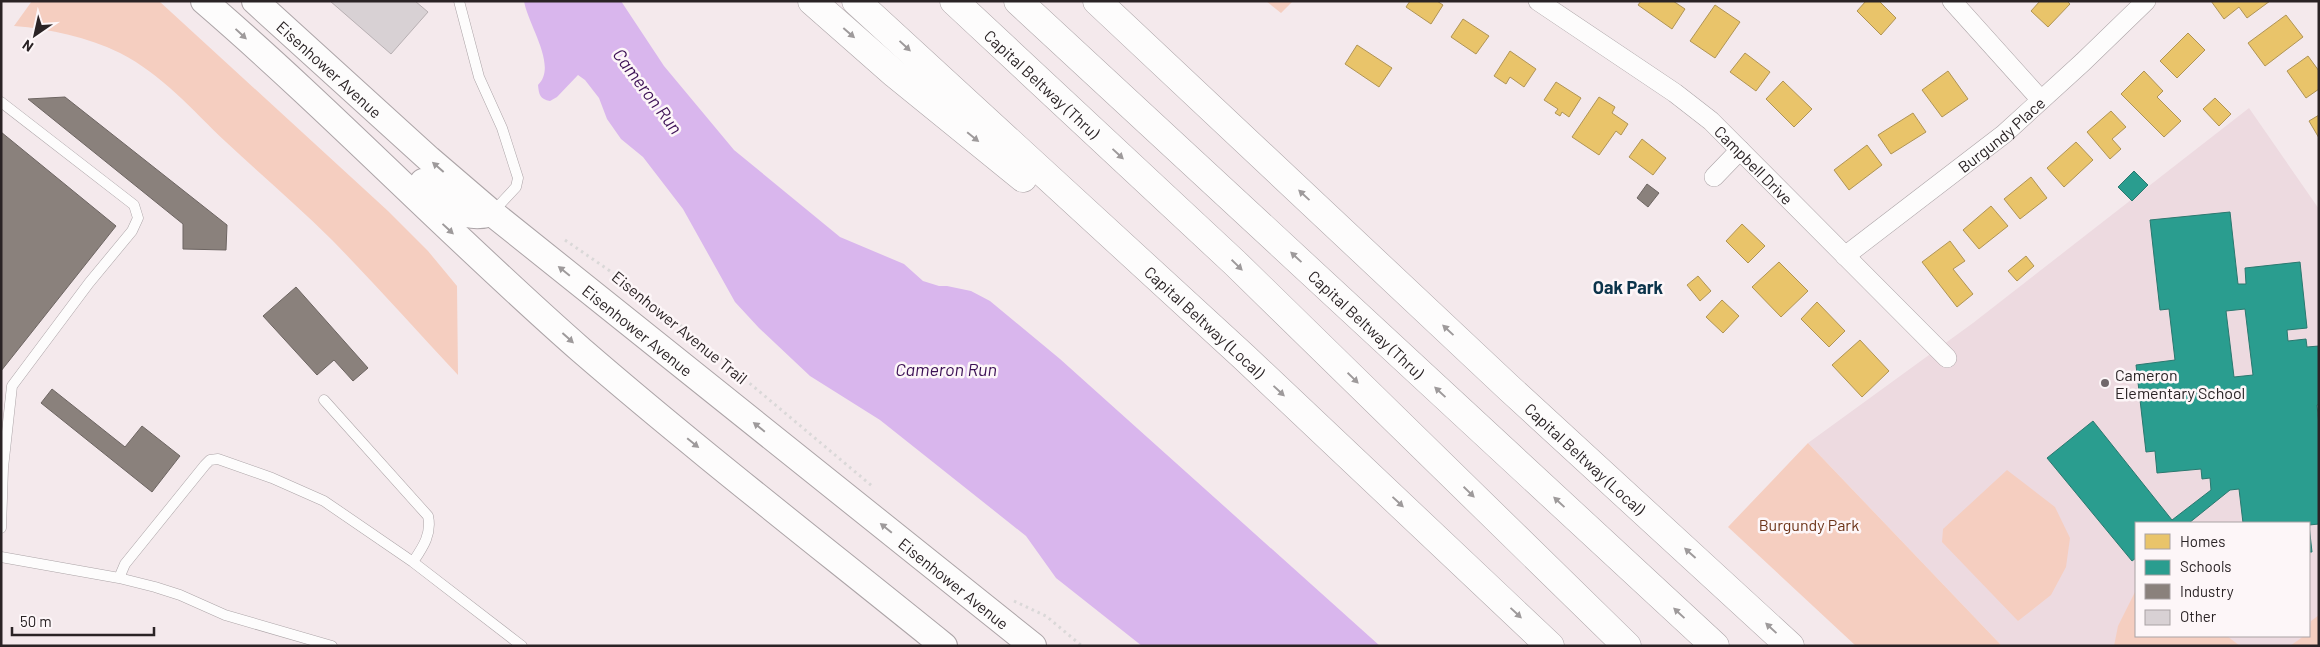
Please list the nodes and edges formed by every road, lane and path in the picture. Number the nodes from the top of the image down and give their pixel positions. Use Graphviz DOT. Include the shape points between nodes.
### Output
graph roads {
  1 [pos="204,1"];
  2 [pos="255,1"];
  3 [pos="459,1"];
  4 [pos="812,1"];
  5 [pos="856,1"];
  6 [pos="954,1"];
  7 [pos="1018,1"];
  8 [pos="1097,1"];
  9 [pos="1121,1"];
  10 [pos="1538,1"];
  11 [pos="1952,1"];
  12 [pos="2146,1"];
  13 [pos="312,100"];
  14 [pos="2041,100"];
  15 [pos="1,102"];
  16 [pos="1218,114"];
  17 [pos="1740,150"];
  18 [pos="1714,177"];
  19 [pos="492,214"];
  20 [pos="564,240"];
  21 [pos="1845,256"];
  22 [pos="1244,357"];
  23 [pos="1947,358"];
  24 [pos="324,400"];
  25 [pos="877,490"];
  26 [pos="1,528"];
  27 [pos="1,557"];
  28 [pos="413,562"];
  29 [pos="119,578"];
  30 [pos="1010,598"];
  31 [pos="332,646"];
  32 [pos="522,646"];
  33 [pos="944,646"];
  34 [pos="1033,646"];
  35 [pos="1082,646"];
  36 [pos="1550,646"];
  37 [pos="1627,646"];
  38 [pos="1714,646"];
  39 [pos="1790,646"];
  1 -- 13 [label="main road, Eisenhower Avenue, one-way"];
  19 -- 2 [label="main road, Eisenhower Avenue, one-way"];
  3 -- 19 [label="lane" via="480,77 502,128 518,178 516,188"];
  4 -- 22 [label="highway, one-way" via="895,74"];
  5 -- 22 [label="highway, Capital Beltway (Local), one-way"];
  6 -- 37 [label="highway, Capital Beltway (Thru), one-way" via="1235,263"];
  38 -- 7 [label="highway, Capital Beltway (Thru), one-way"];
  8 -- 16 [label="highway, Capital Beltway (Local)"];
  9 -- 16 [label="highway"];
  10 -- 17 [label="street, Campbell Drive" via="1675,93"];
  11 -- 14 [label="street"];
  12 -- 14 [label="street, Burgundy Place"];
  13 -- 19 [label="main road" via="387,152 458,211 479,217"];
  13 -- 33 [label="main road, Eisenhower Avenue, one-way" via="580,350"];
  14 -- 21 [label="street, Burgundy Place" via="2004,134"];
  15 -- 26 [label="lane" via="134,205 138,218 12,386 3,468"];
  39 -- 16 [label="highway, Capital Beltway (Local), one-way"];
  17 -- 18 [label="street"];
  17 -- 21 [label="street, Campbell Drive"];
  34 -- 19 [label="main road, Eisenhower Avenue, one-way"];
  20 -- 25 [label="path, Eisenhower Avenue Trail" via="642,293"];
  21 -- 23 [label="street, Campbell Drive"];
  22 -- 36 [label="highway, Capital Beltway (Local), one-way"];
  24 -- 28 [label="lane" via="428,516 428,534"];
  27 -- 29 [label="lane"];
  28 -- 29 [label="lane" via="324,501 214,458 125,564"];
  28 -- 32 [label="lane"];
  29 -- 31 [label="lane" via="167,591 225,615"];
  30 -- 35 [label="path" via="1046,616"];
}
